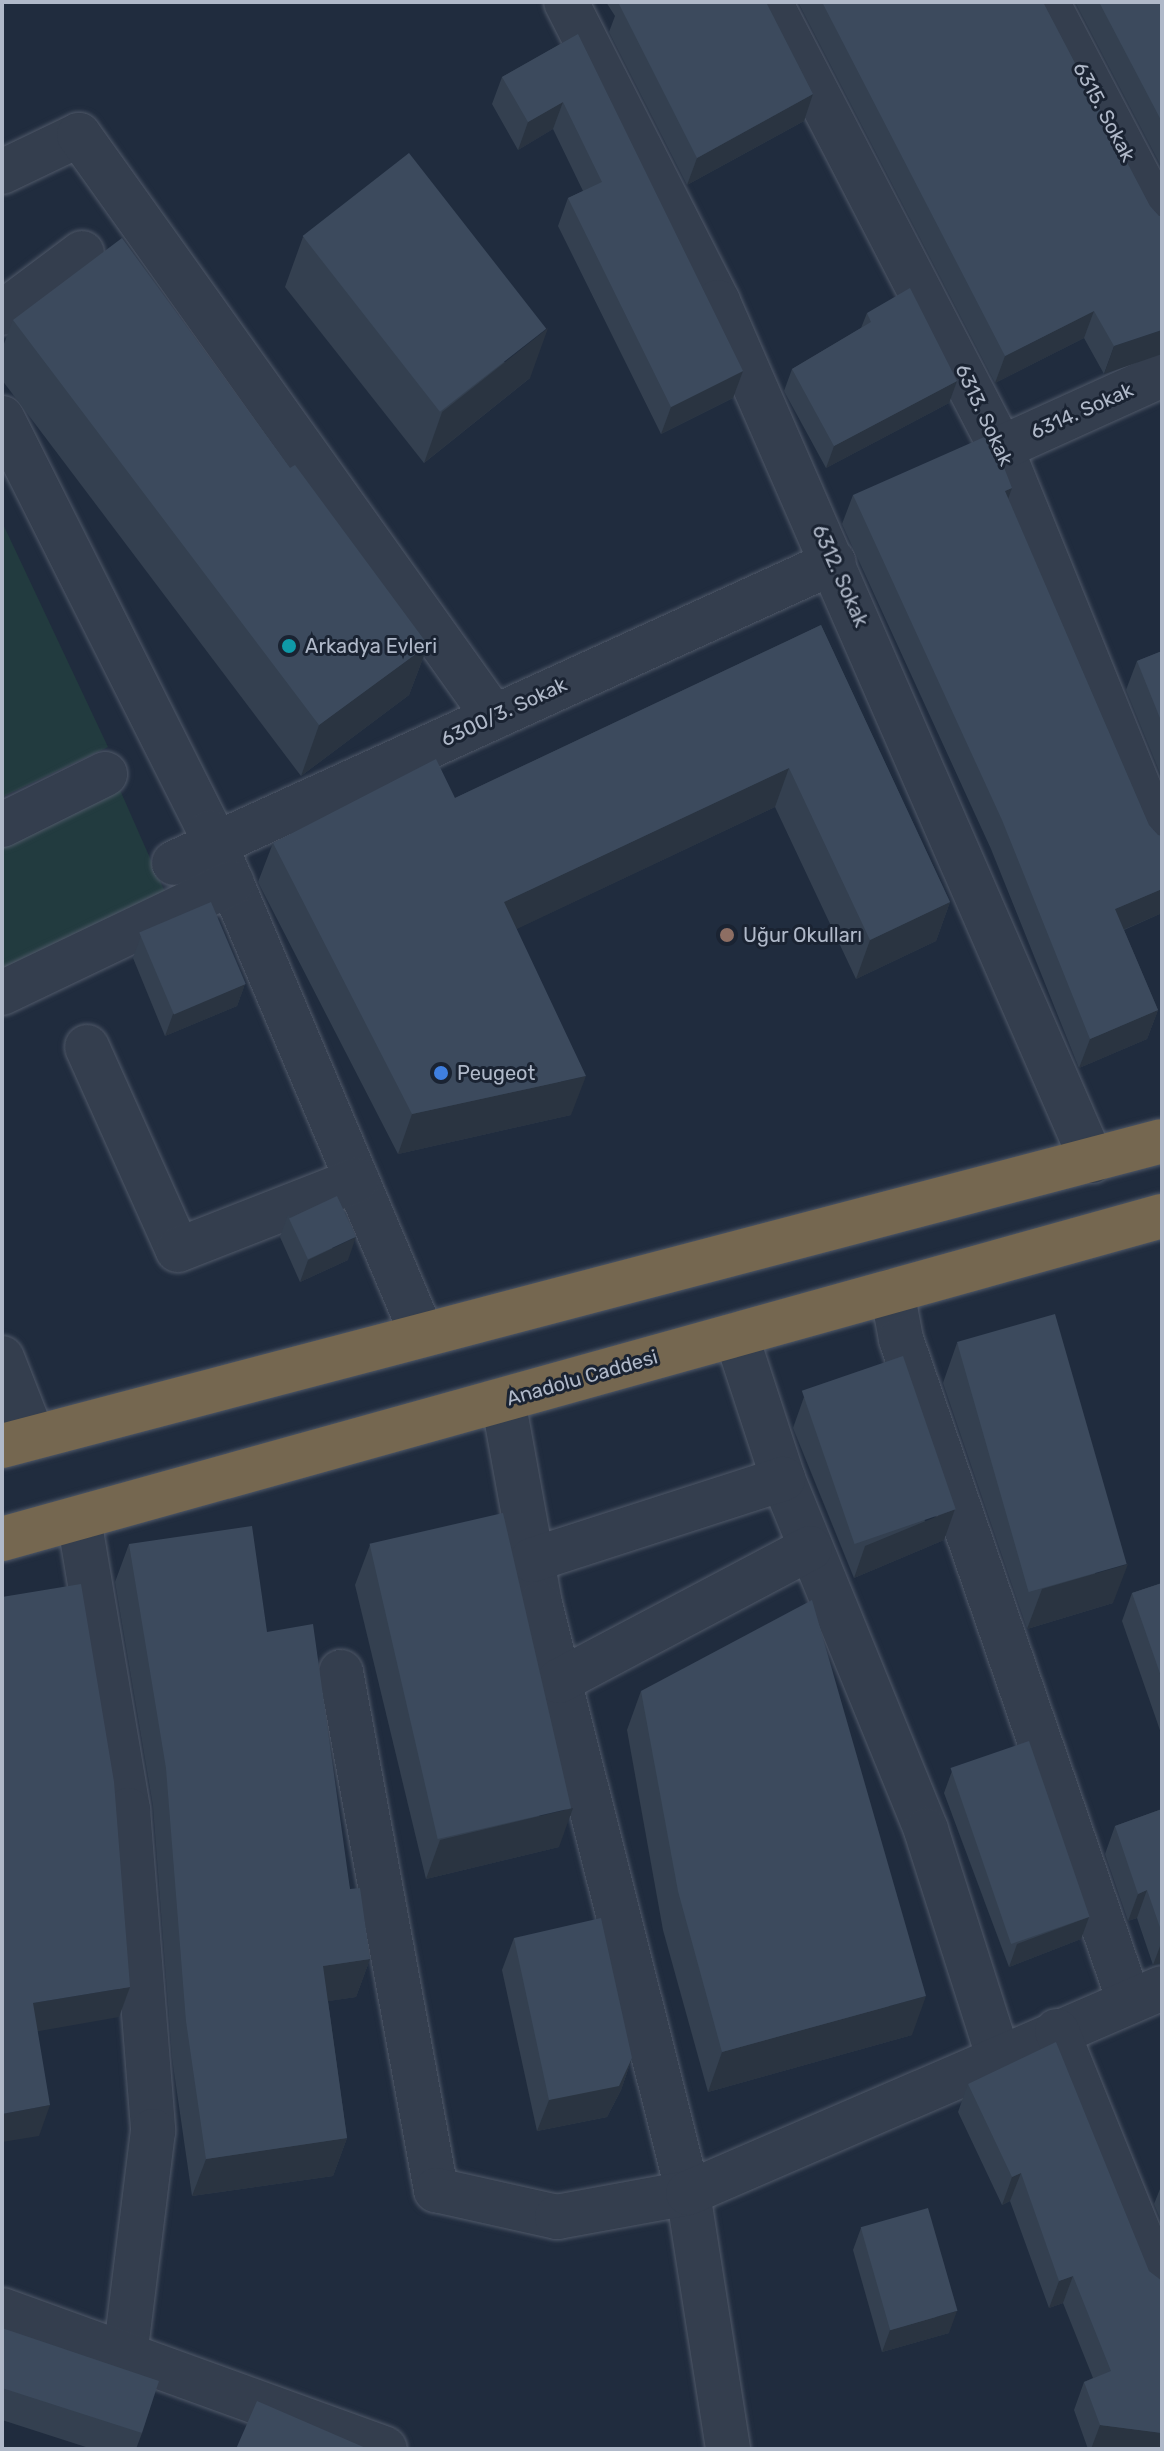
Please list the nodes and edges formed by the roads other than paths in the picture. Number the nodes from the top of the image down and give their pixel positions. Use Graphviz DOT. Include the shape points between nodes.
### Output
graph roads {
  1 [pos="566,2"];
  2 [pos="770,2"];
  3 [pos="1047,2"];
  4 [pos="2,172"];
  5 [pos="1162,222"];
  6 [pos="82,253"];
  7 [pos="2,313"];
  8 [pos="1162,375"];
  9 [pos="2,418"];
  10 [pos="1001,448"];
  11 [pos="834,562"];
  12 [pos="494,717"];
  13 [pos="105,774"];
  14 [pos="2,825"];
  15 [pos="1162,844"];
  16 [pos="174,863"];
  17 [pos="224,864"];
  18 [pos="2,993"];
  19 [pos="87,1047"];
  20 [pos="1162,1141"];
  21 [pos="1092,1161"];
  22 [pos="357,1180"];
  23 [pos="1162,1216"];
  24 [pos="892,1291"];
  25 [pos="421,1332"];
  26 [pos="736,1335"];
  27 [pos="2,1358"];
  28 [pos="503,1400"];
  29 [pos="18,1442"];
  30 [pos="783,1479"];
  31 [pos="79,1519"];
  32 [pos="2,1539"];
  33 [pos="810,1548"];
  34 [pos="532,1560"];
  35 [pos="341,1672"];
  36 [pos="559,1681"];
  37 [pos="1146,1994"];
  38 [pos="1057,2031"];
  39 [pos="998,2055"];
  40 [pos="1145,2185"];
  41 [pos="688,2193"];
  42 [pos="1162,2289"];
  43 [pos="2,2310"];
  44 [pos="125,2356"];
  45 [pos="385,2449"];
  46 [pos="728,2449"];
  1 -- 11 [label="street, 6312. Sokak" via="718,302"];
  2 -- 10 [label="street, 6313. Sokak"];
  3 -- 5 [label="street, 6315. Sokak"];
  4 -- 12 [label="street" via="79,135"];
  6 -- 7 [label="street"];
  8 -- 10 [label="street, 6314. Sokak"];
  9 -- 17 [label="street"];
  10 -- 15 [label="street, 6313. Sokak"];
  11 -- 12 [label="street, 6300/3. Sokak"];
  11 -- 21 [label="street, 6312. Sokak"];
  12 -- 17 [label="street, 6300/3. Sokak"];
  13 -- 14 [label="street"];
  16 -- 17 [label="street, 6300/3. Sokak"];
  17 -- 18 [label="street"];
  17 -- 22 [label="street"];
  19 -- 22 [label="street" via="178,1250"];
  20 -- 21 [label="highway"];
  21 -- 25 [label="highway"];
  22 -- 25 [label="street"];
  23 -- 24 [label="highway, Anadolu Caddesi"];
  24 -- 26 [label="highway, Anadolu Caddesi"];
  24 -- 37 [label="street" via="901,1339"];
  25 -- 29 [label="highway"];
  26 -- 28 [label="highway, Anadolu Caddesi"];
  26 -- 30 [label="street"];
  27 -- 29 [label="street"];
  28 -- 31 [label="highway, Anadolu Caddesi"];
  28 -- 34 [label="street"];
  30 -- 33 [label="street"];
  30 -- 34 [label="street"];
  31 -- 32 [label="highway, Anadolu Caddesi"];
  31 -- 44 [label="street" via="128,1810 153,2131"];
  33 -- 36 [label="street"];
  33 -- 39 [label="street" via="926,1830"];
  34 -- 36 [label="street"];
  35 -- 41 [label="street" via="436,2190 557,2217"];
  36 -- 41 [label="street"];
  37 -- 38 [label="street"];
  38 -- 39 [label="street"];
  38 -- 40 [label="street"];
  39 -- 41 [label="street"];
  40 -- 42 [label="street"];
  41 -- 46 [label="street"];
  43 -- 44 [label="street"];
  44 -- 45 [label="street"];
}
